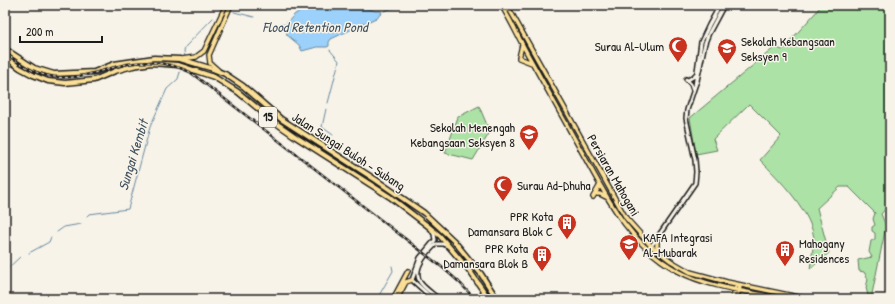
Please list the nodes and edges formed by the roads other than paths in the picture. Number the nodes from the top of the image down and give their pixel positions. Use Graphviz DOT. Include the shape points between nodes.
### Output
graph roads {
  1 [pos="226,5"];
  2 [pos="230,5"];
  3 [pos="501,5"];
  4 [pos="507,5"];
  5 [pos="720,5"];
  6 [pos="724,5"];
  7 [pos="522,44"];
  8 [pos="5,49"];
  9 [pos="5,57"];
  10 [pos="180,59"];
  11 [pos="533,64"];
  12 [pos="225,74"];
  13 [pos="696,74"];
  14 [pos="695,86"];
  15 [pos="693,90"];
  16 [pos="600,185"];
  17 [pos="607,198"];
  18 [pos="428,226"];
  19 [pos="642,237"];
  20 [pos="657,238"];
  21 [pos="449,246"];
  22 [pos="651,246"];
  23 [pos="648,251"];
  24 [pos="659,253"];
  25 [pos="408,270"];
  26 [pos="418,271"];
  27 [pos="413,278"];
  28 [pos="420,282"];
  29 [pos="739,284"];
  30 [pos="726,287"];
  31 [pos="737,289"];
  32 [pos="766,296"];
  33 [pos="393,299"];
  34 [pos="397,299"];
  35 [pos="433,299"];
  36 [pos="439,299"];
  37 [pos="489,299"];
  38 [pos="497,299"];
  39 [pos="732,299"];
  40 [pos="736,299"];
  41 [pos="750,299"];
  42 [pos="783,299"];
  43 [pos="808,299"];
  1 -- 10 [label="main road" via="204,51 196,57"];
  2 -- 12 [label="main road" via="209,59 212,66"];
  3 -- 7 [label="main road, Persiaran Mahogani"];
  4 -- 19 [label="main road, Persiaran Mahogani" via="626,218"];
  5 -- 13 [label="street" via="702,40"];
  6 -- 14 [label="street" via="705,43 698,82"];
  7 -- 11 [label="main road, Persiaran Mahogani"];
  7 -- 11 [label="main road" via="519,58"];
  8 -- 10 [label="highway, Jalan Sungai Buloh - Subang / 15" via="34,68 54,74 94,72 114,64 143,59"];
  9 -- 18 [label="highway, Jalan Sungai Buloh - Subang / 15" via="33,76 65,83 94,80 115,71 151,63 178,65 214,77 238,92 296,137 390,197"];
  10 -- 12 [label="highway, Jalan Sungai Buloh - Subang / 15"];
  11 -- 16 [label="main road, Persiaran Mahogani"];
  12 -- 38 [label="highway, Jalan Sungai Buloh - Subang / 15" via="281,119 424,213 454,241 481,274"];
  13 -- 14 [label="street"];
  13 -- 15 [label="street" via="687,80"];
  14 -- 15 [label="street"];
  15 -- 20 [label="street" via="686,118 695,160 695,184"];
  16 -- 17 [label="main road, Persiaran Mahogani"];
  16 -- 17 [label="main road" via="595,196 602,195"];
  17 -- 23 [label="main road, Persiaran Mahogani" via="622,222"];
  18 -- 21 [label="highway, Jalan Sungai Buloh - Subang / 15"];
  18 -- 27 [label="street" via="435,240 420,258"];
  19 -- 20 [label="main road"];
  19 -- 22 [label="main road, Persiaran Mahogani"];
  20 -- 22 [label="street"];
  20 -- 24 [label="main road"];
  21 -- 26 [label="street" via="436,244 423,259"];
  21 -- 37 [label="highway, Jalan Sungai Buloh - Subang / 15"];
  22 -- 23 [label="street"];
  22 -- 24 [label="main road, Persiaran Mahogani"];
  23 -- 30 [label="main road, Persiaran Mahogani" via="680,272"];
  24 -- 29 [label="main road, Persiaran Mahogani" via="690,272"];
  25 -- 33 [label="main road"];
  26 -- 27 [label="street"];
  26 -- 28 [label="street"];
  27 -- 28 [label="street"];
  27 -- 34 [label="main road" via="406,282"];
  27 -- 35 [label="street"];
  28 -- 36 [label="street"];
  29 -- 31 [label="main road"];
  29 -- 43 [label="main road, Persiaran Mahogani"];
  30 -- 31 [label="main road, Persiaran Mahogani"];
  30 -- 39 [label="main road" via="731,292"];
  31 -- 32 [label="main road, Persiaran Mahogani"];
  31 -- 39 [label="main road"];
  31 -- 40 [label="main road"];
  32 -- 41 [label="main road"];
  32 -- 42 [label="main road, Persiaran Mahogani"];
}
